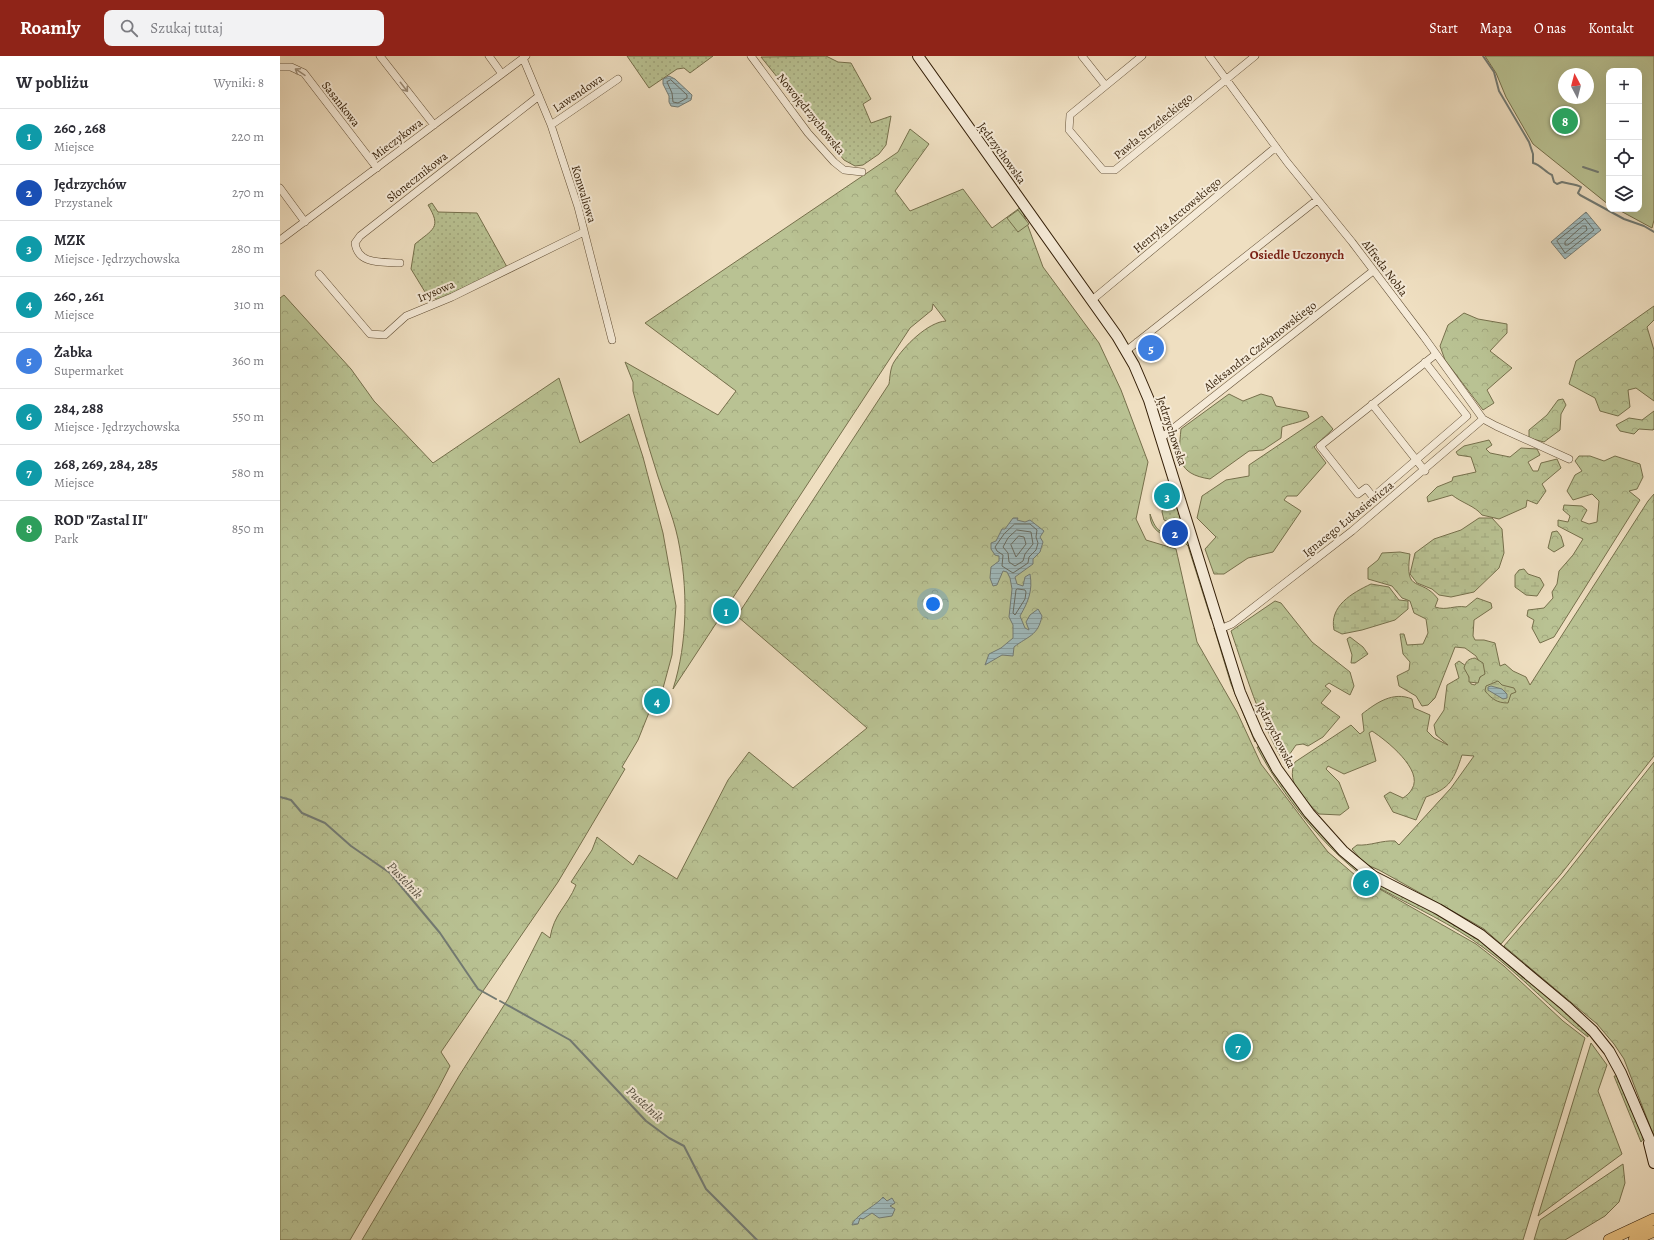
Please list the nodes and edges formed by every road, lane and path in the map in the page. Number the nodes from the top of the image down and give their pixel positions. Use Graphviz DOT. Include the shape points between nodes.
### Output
graph roads {
  1 [pos="380,56"];
  2 [pos="490,56"];
  3 [pos="751,56"];
  4 [pos="918,56"];
  5 [pos="1082,56"];
  6 [pos="1142,56"];
  7 [pos="1209,56"];
  8 [pos="1255,56"];
  9 [pos="525,57"];
  10 [pos="280,67"];
  11 [pos="502,74"];
  12 [pos="618,79"];
  13 [pos="1227,79"];
  14 [pos="1105,86"];
  15 [pos="539,96"];
  16 [pos="434,125"];
  17 [pos="551,125"];
  18 [pos="1276,146"];
  19 [pos="377,168"];
  20 [pos="862,172"];
  21 [pos="280,188"];
  22 [pos="1317,200"];
  23 [pos="305,222"];
  24 [pos="584,232"];
  25 [pos="280,240"];
  26 [pos="400,263"];
  27 [pos="1373,271"];
  28 [pos="319,274"];
  29 [pos="1092,300"];
  30 [pos="612,340"];
  31 [pos="1137,342"];
  32 [pos="1126,351"];
  33 [pos="1144,351"];
  34 [pos="1436,354"];
  35 [pos="1425,362"];
  36 [pos="1372,404"];
  37 [pos="1483,418"];
  38 [pos="1161,438"];
  39 [pos="1569,460"];
  40 [pos="1417,461"];
  41 [pos="1425,471"];
  42 [pos="1220,629"];
  43 [pos="1652,1146"];
  44 [pos="1654,1163"];
  45 [pos="1654,1219"];
  46 [pos="1654,1231"];
  47 [pos="1609,1240"];
  48 [pos="1634,1240"];
  1 -- 16 [label="street, one-way"];
  2 -- 11 [label="street"];
  3 -- 20 [label="street, Nowojędrzychowska" via="834,162 844,170"];
  4 -- 29 [label="main road, Jędrzychowska"];
  5 -- 14 [label="street"];
  6 -- 14 [label="street, Pawła Strzeleckiego"];
  7 -- 13 [label="street, Alfreda Nobla"];
  8 -- 13 [label="street, Pawła Strzeleckiego"];
  9 -- 11 [label="street, Mieczykowa"];
  9 -- 15 [label="street, Konwaliowa"];
  19 -- 10 [label="street, Sasankowa, one-way" via="304,73 291,67"];
  11 -- 16 [label="street, Mieczykowa"];
  12 -- 17 [label="street, Lawendowa"];
  13 -- 14 [label="street, Pawła Strzeleckiego" via="1115,170 1103,170 1069,130 1070,115"];
  13 -- 18 [label="street, Alfreda Nobla"];
  15 -- 17 [label="street, Konwaliowa"];
  15 -- 26 [label="street, Słonecznikowa" via="360,236 355,243 356,250 366,260"];
  16 -- 19 [label="street, Mieczykowa"];
  17 -- 24 [label="street, Konwaliowa"];
  18 -- 22 [label="street, Alfreda Nobla"];
  18 -- 29 [label="street, Henryka Arctowskiego"];
  19 -- 23 [label="street, Mieczykowa"];
  21 -- 23 [label="street"];
  22 -- 27 [label="street, Alfreda Nobla"];
  22 -- 31 [label="street"];
  23 -- 25 [label="street, Mieczykowa"];
  24 -- 28 [label="street, Irysowa" via="452,297 406,316 385,335 370,334"];
  24 -- 30 [label="street, Konwaliowa"];
  27 -- 34 [label="street, Alfreda Nobla"];
  27 -- 38 [label="street, Aleksandra Czekanowskiego"];
  29 -- 32 [label="main road, Jędrzychowska"];
  31 -- 32 [label="street"];
  31 -- 33 [label="street"];
  32 -- 38 [label="main road, Jędrzychowska" via="1145,389"];
  34 -- 35 [label="street"];
  34 -- 37 [label="street, Alfreda Nobla"];
  35 -- 36 [label="street"];
  35 -- 40 [label="street" via="1467,416"];
  36 -- 40 [label="street"];
  36 -- 40 [label="street" via="1320,446 1335,466 1358,494 1366,488 1373,497"];
  37 -- 39 [label="street, Alfreda Nobla"];
  37 -- 41 [label="street, Ignacego Łukasiewicza"];
  38 -- 42 [label="main road, Jędrzychowska"];
  40 -- 41 [label="street"];
  41 -- 42 [label="street, Ignacego Łukasiewicza" via="1232,624"];
  42 -- 43 [label="main road, Jędrzychowska" via="1240,692 1258,734 1275,765 1325,833 1374,876 1481,936 1580,1018 1601,1041 1615,1063"];
  43 -- 44 [label="main road, Jędrzychowska"];
  45 -- 47 [label="main road"];
  46 -- 48 [label="main road"];
}
